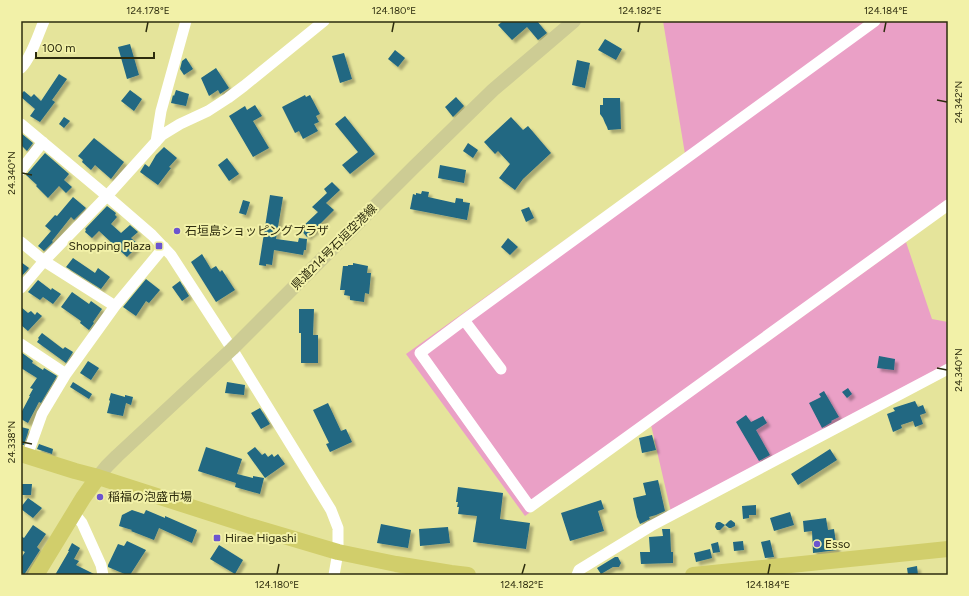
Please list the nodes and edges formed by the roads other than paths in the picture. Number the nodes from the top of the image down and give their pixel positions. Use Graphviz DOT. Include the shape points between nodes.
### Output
graph roads {
  1 [pos="44,21"];
  2 [pos="186,21"];
  3 [pos="324,21"];
  4 [pos="574,21"];
  5 [pos="875,21"];
  6 [pos="21,68"];
  7 [pos="21,124"];
  8 [pos="43,142"];
  9 [pos="156,142"];
  10 [pos="21,170"];
  11 [pos="107,196"];
  12 [pos="948,205"];
  13 [pos="21,242"];
  14 [pos="164,247"];
  15 [pos="44,261"];
  16 [pos="21,288"];
  17 [pos="115,306"];
  18 [pos="464,320"];
  19 [pos="21,344"];
  20 [pos="232,349"];
  21 [pos="500,369"];
  22 [pos="948,369"];
  23 [pos="66,374"];
  24 [pos="24,455"];
  25 [pos="98,477"];
  26 [pos="74,513"];
  27 [pos="948,549"];
  28 [pos="338,552"];
  29 [pos="36,575"];
  30 [pos="103,575"];
  31 [pos="334,575"];
  32 [pos="468,575"];
  33 [pos="577,575"];
  34 [pos="693,575"];
  1 -- 6 [label="street"];
  2 -- 9 [label="street" via="161,111"];
  3 -- 9 [label="street" via="244,86 208,111 162,135"];
  4 -- 20 [label="main road, 県道214号石垣空港線" via="494,90"];
  5 -- 18 [label="street"];
  7 -- 8 [label="street"];
  8 -- 10 [label="street"];
  8 -- 11 [label="street"];
  9 -- 11 [label="street"];
  11 -- 14 [label="street"];
  11 -- 15 [label="street"];
  12 -- 18 [label="street" via="530,507 420,353"];
  13 -- 15 [label="street"];
  14 -- 17 [label="street"];
  14 -- 20 [label="street"];
  15 -- 16 [label="street"];
  15 -- 17 [label="street"];
  17 -- 23 [label="street"];
  18 -- 21 [label="street"];
  19 -- 23 [label="street"];
  20 -- 25 [label="main road, 県道214号石垣空港線" via="117,456"];
  20 -- 28 [label="street" via="331,510 338,528"];
  22 -- 33 [label="street" via="651,526 579,570"];
  23 -- 24 [label="street" via="42,414"];
  24 -- 25 [label="highway"];
  25 -- 26 [label="highway"];
  25 -- 28 [label="highway"];
  26 -- 29 [label="highway"];
  26 -- 30 [label="street" via="82,523 102,565"];
  27 -- 34 [label="highway"];
  28 -- 31 [label="street"];
  28 -- 32 [label="highway"];
}
